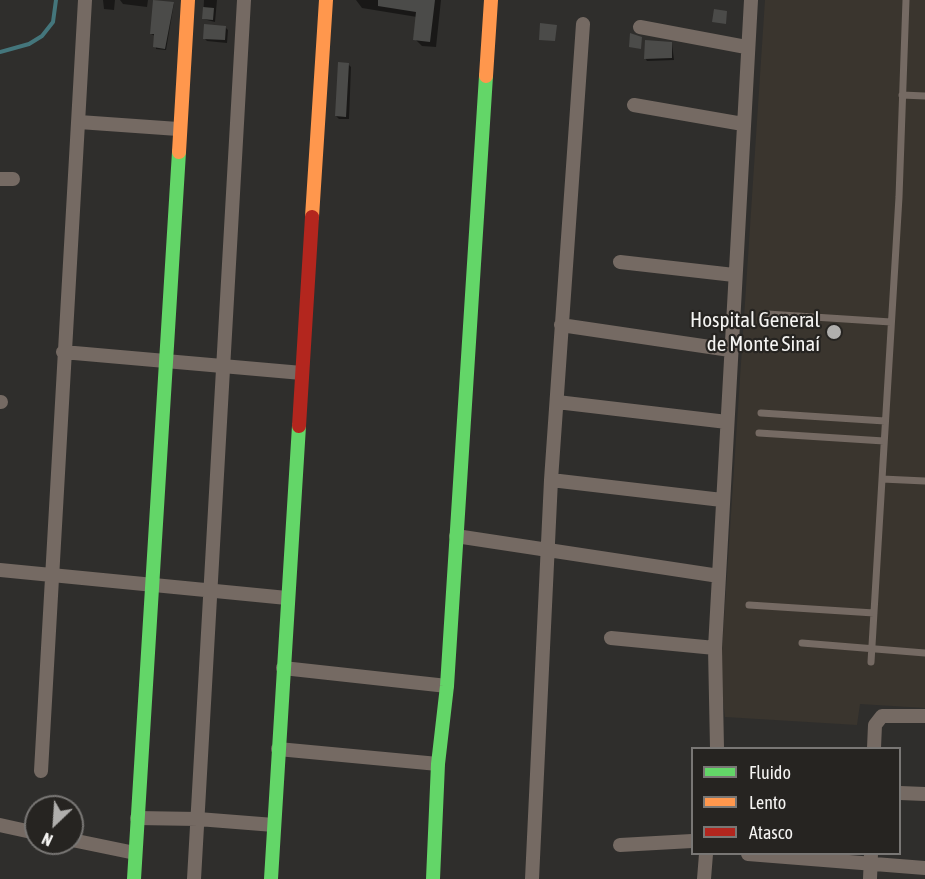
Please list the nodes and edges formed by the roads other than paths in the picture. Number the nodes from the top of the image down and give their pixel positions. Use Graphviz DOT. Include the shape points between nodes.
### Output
graph roads {
  1 [pos="85,0"];
  2 [pos="188,0"];
  3 [pos="244,0"];
  4 [pos="326,0"];
  5 [pos="491,0"];
  6 [pos="751,0"];
  7 [pos="906,0"];
  8 [pos="583,24"];
  9 [pos="639,27"];
  10 [pos="747,47"];
  11 [pos="902,95"];
  12 [pos="925,96"];
  13 [pos="634,105"];
  14 [pos="79,122"];
  15 [pos="742,124"];
  16 [pos="178,129"];
  17 [pos="620,262"];
  18 [pos="734,275"];
  19 [pos="767,314"];
  20 [pos="891,322"];
  21 [pos="561,325"];
  22 [pos="730,350"];
  23 [pos="63,352"];
  24 [pos="165,360"];
  25 [pos="222,366"];
  26 [pos="302,373"];
  27 [pos="557,402"];
  28 [pos="760,413"];
  29 [pos="885,421"];
  30 [pos="727,422"];
  31 [pos="759,433"];
  32 [pos="884,441"];
  33 [pos="882,479"];
  34 [pos="551,480"];
  35 [pos="925,482"];
  36 [pos="722,500"];
  37 [pos="456,536"];
  38 [pos="547,549"];
  39 [pos="0,570"];
  40 [pos="51,575"];
  41 [pos="718,576"];
  42 [pos="152,585"];
  43 [pos="209,591"];
  44 [pos="286,598"];
  45 [pos="749,604"];
  46 [pos="874,613"];
  47 [pos="611,638"];
  48 [pos="802,643"];
  49 [pos="715,648"];
  50 [pos="872,648"];
  51 [pos="925,652"];
  52 [pos="871,662"];
  53 [pos="283,668"];
  54 [pos="447,686"];
  55 [pos="925,716"];
  56 [pos="717,747"];
  57 [pos="874,747"];
  58 [pos="278,749"];
  59 [pos="438,764"];
  60 [pos="41,771"];
  61 [pos="901,793"];
  62 [pos="925,794"];
  63 [pos="137,818"];
  64 [pos="198,819"];
  65 [pos="0,825"];
  66 [pos="274,825"];
  67 [pos="24,830"];
  68 [pos="691,841"];
  69 [pos="84,842"];
  70 [pos="620,845"];
  71 [pos="135,853"];
  72 [pos="706,855"];
  73 [pos="773,855"];
  74 [pos="871,859"];
  75 [pos="925,868"];
  76 [pos="134,879"];
  77 [pos="194,879"];
  78 [pos="271,879"];
  79 [pos="434,879"];
  80 [pos="532,879"];
  81 [pos="704,879"];
  82 [pos="870,879"];
  1 -- 14 [label="street"];
  2 -- 16 [label="street"];
  3 -- 25 [label="street"];
  4 -- 26 [label="street"];
  5 -- 37 [label="street"];
  6 -- 10 [label="street"];
  7 -- 11 [label="lane"];
  8 -- 21 [label="street"];
  9 -- 10 [label="street"];
  10 -- 15 [label="street"];
  11 -- 12 [label="lane"];
  11 -- 20 [label="lane"];
  13 -- 15 [label="street"];
  14 -- 16 [label="street"];
  14 -- 23 [label="street"];
  15 -- 18 [label="street"];
  16 -- 24 [label="street"];
  17 -- 18 [label="street"];
  18 -- 22 [label="street"];
  19 -- 20 [label="lane"];
  20 -- 29 [label="lane"];
  21 -- 22 [label="street"];
  21 -- 27 [label="street"];
  22 -- 30 [label="street"];
  23 -- 24 [label="street"];
  23 -- 40 [label="street"];
  24 -- 25 [label="street"];
  24 -- 42 [label="street"];
  25 -- 26 [label="street"];
  25 -- 43 [label="street"];
  26 -- 44 [label="street"];
  27 -- 30 [label="street"];
  27 -- 34 [label="street"];
  28 -- 29 [label="lane"];
  29 -- 32 [label="lane"];
  30 -- 36 [label="street"];
  31 -- 32 [label="lane"];
  32 -- 33 [label="lane"];
  33 -- 35 [label="lane"];
  33 -- 46 [label="lane"];
  34 -- 36 [label="street"];
  34 -- 38 [label="street"];
  36 -- 41 [label="street"];
  37 -- 38 [label="street"];
  37 -- 54 [label="street"];
  38 -- 41 [label="street"];
  38 -- 80 [label="street"];
  39 -- 40 [label="street"];
  40 -- 42 [label="street"];
  40 -- 60 [label="street"];
  41 -- 49 [label="street"];
  42 -- 43 [label="street"];
  42 -- 63 [label="street"];
  43 -- 44 [label="street"];
  43 -- 64 [label="street"];
  44 -- 53 [label="street"];
  45 -- 46 [label="lane"];
  46 -- 50 [label="lane"];
  47 -- 49 [label="street"];
  48 -- 50 [label="lane"];
  49 -- 56 [label="street"];
  50 -- 51 [label="lane"];
  50 -- 52 [label="lane"];
  53 -- 54 [label="street"];
  53 -- 58 [label="street"];
  54 -- 59 [label="street"];
  55 -- 57 [label="street" via="882,716 875,725"];
  58 -- 59 [label="street"];
  58 -- 66 [label="street"];
  59 -- 79 [label="street"];
  61 -- 62 [label="street"];
  63 -- 64 [label="street"];
  63 -- 71 [label="street"];
  64 -- 66 [label="street"];
  64 -- 77 [label="street"];
  65 -- 67 [label="street"];
  66 -- 78 [label="street"];
  68 -- 70 [label="street"];
  69 -- 71 [label="street"];
  71 -- 76 [label="street"];
  72 -- 81 [label="street"];
  73 -- 74 [label="street"];
  74 -- 75 [label="street"];
  74 -- 82 [label="street"];
}
